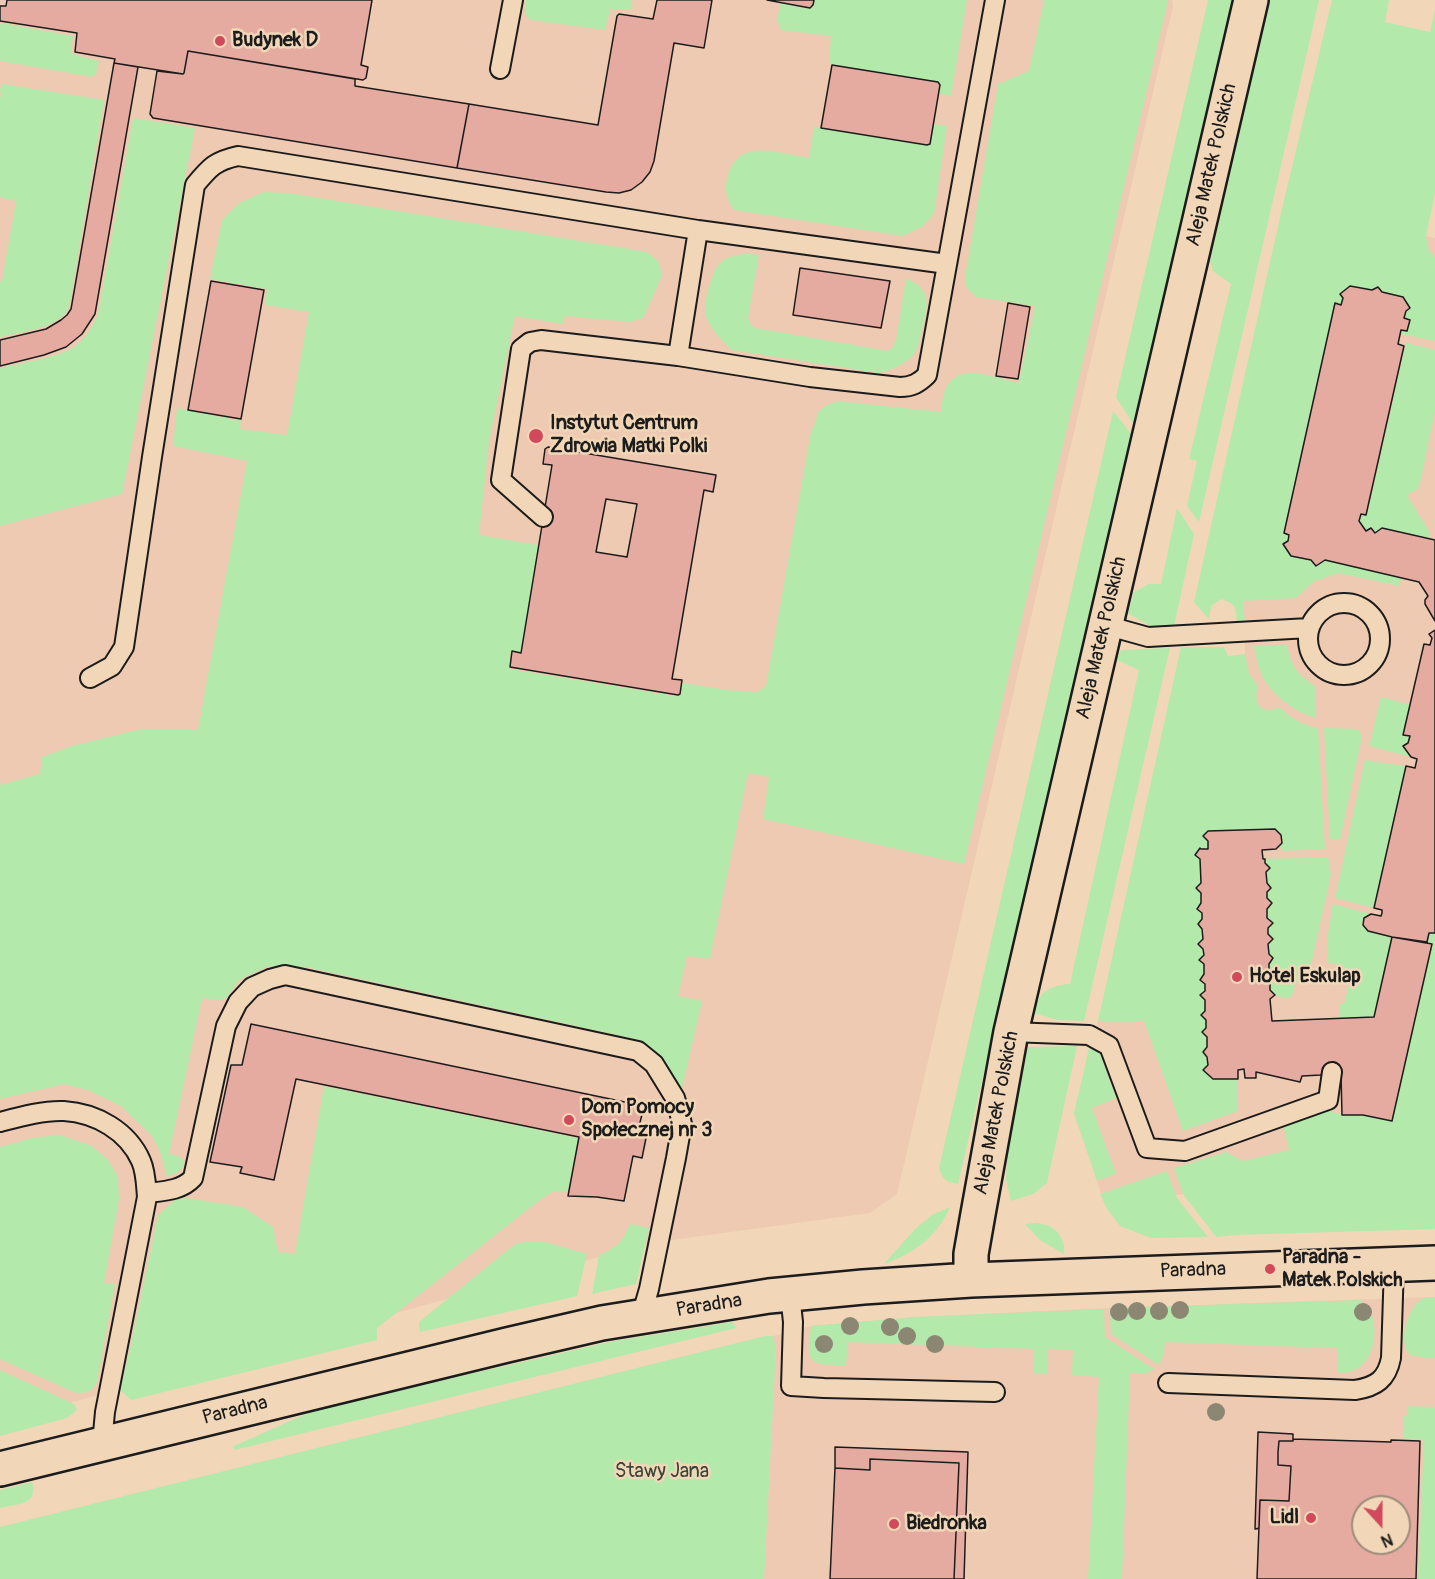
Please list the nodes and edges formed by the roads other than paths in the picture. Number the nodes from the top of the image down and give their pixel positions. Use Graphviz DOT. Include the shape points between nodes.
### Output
graph roads {
  1 [pos="513,0"];
  2 [pos="994,0"];
  3 [pos="1251,0"];
  4 [pos="500,69"];
  5 [pos="698,230"];
  6 [pos="947,264"];
  7 [pos="678,356"];
  8 [pos="543,517"];
  9 [pos="1105,625"];
  10 [pos="1309,628"];
  11 [pos="90,678"];
  12 [pos="1011,1032"];
  13 [pos="1332,1072"];
  14 [pos="0,1122"];
  15 [pos="147,1193"];
  16 [pos="1435,1263"];
  17 [pos="1394,1265"];
  18 [pos="971,1280"];
  19 [pos="790,1294"];
  20 [pos="641,1317"];
  21 [pos="1168,1383"];
  22 [pos="995,1392"];
  23 [pos="102,1444"];
  24 [pos="0,1469"];
  1 -- 4 [label="lane"];
  2 -- 6 [label="lane"];
  3 -- 9 [label="street, Aleja Matek Polskich"];
  5 -- 6 [label="lane"];
  5 -- 7 [label="lane"];
  5 -- 11 [label="lane" via="238,156 221,160 208,169 195,185 124,647 112,666"];
  6 -- 7 [label="lane" via="927,375 909,387 810,377"];
  7 -- 8 [label="lane" via="541,340 521,349 501,480"];
  9 -- 10 [label="lane" via="1148,638"];
  9 -- 12 [label="street, Aleja Matek Polskich"];
  10 -- 10 [label="lane" via="1324,608 1354,603 1374,618 1380,646 1367,667 1339,675 1327,671 1310,653"];
  12 -- 13 [label="lane" via="1089,1035 1109,1046 1147,1148 1185,1152 1328,1100"];
  12 -- 18 [label="street, Aleja Matek Polskich" via="978,1214"];
  14 -- 15 [label="lane" via="62,1110 103,1121 133,1147 142,1162"];
  15 -- 20 [label="lane" via="187,1185 193,1178 226,1026 238,1002 252,987 270,979 285,975 638,1051 660,1072 675,1098 682,1124"];
  15 -- 23 [label="lane"];
  16 -- 17 [label="street, Paradna"];
  17 -- 18 [label="street, Paradna"];
  17 -- 21 [label="lane" via="1391,1358 1389,1369 1376,1384 1354,1390"];
  18 -- 19 [label="street, Paradna"];
  19 -- 20 [label="street, Paradna"];
  19 -- 22 [label="lane" via="791,1386"];
  20 -- 23 [label="street, Paradna" via="417,1366"];
  23 -- 24 [label="street, Paradna"];
}
